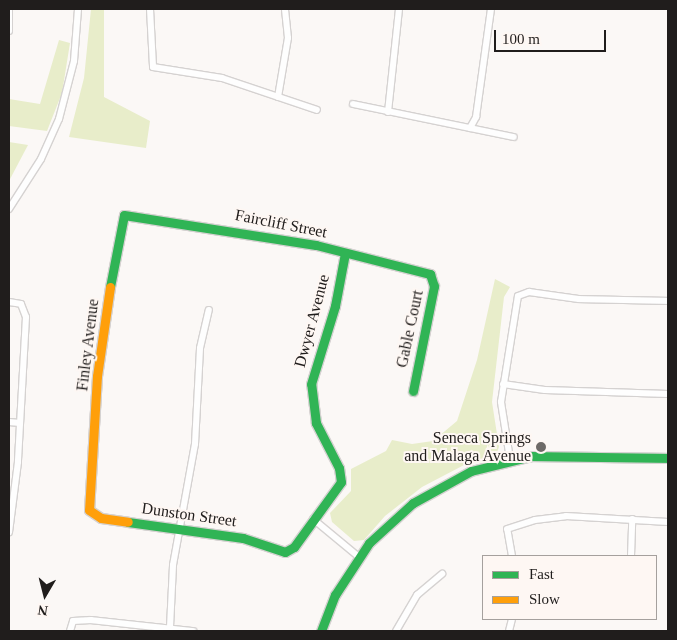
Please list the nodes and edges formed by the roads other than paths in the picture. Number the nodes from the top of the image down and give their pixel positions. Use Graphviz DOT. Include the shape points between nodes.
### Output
graph roads {
  1 [pos="9,9"];
  2 [pos="78,9"];
  3 [pos="150,9"];
  4 [pos="286,9"];
  5 [pos="399,9"];
  6 [pos="491,9"];
  7 [pos="9,31"];
  8 [pos="278,97"];
  9 [pos="353,104"];
  10 [pos="317,110"];
  11 [pos="388,112"];
  12 [pos="470,128"];
  13 [pos="514,137"];
  14 [pos="9,209"];
  15 [pos="124,215"];
  16 [pos="345,253"];
  17 [pos="430,274"];
  18 [pos="668,301"];
  19 [pos="9,302"];
  20 [pos="208,310"];
  21 [pos="503,384"];
  22 [pos="413,391"];
  23 [pos="668,394"];
  24 [pos="9,422"];
  25 [pos="20,423"];
  26 [pos="668,458"];
  27 [pos="510,459"];
  28 [pos="89,510"];
  29 [pos="313,519"];
  30 [pos="632,519"];
  31 [pos="668,522"];
  32 [pos="179,530"];
  33 [pos="9,532"];
  34 [pos="512,555"];
  35 [pos="631,555"];
  36 [pos="359,557"];
  37 [pos="442,574"];
  38 [pos="170,627"];
  39 [pos="70,631"];
  40 [pos="193,631"];
  41 [pos="321,631"];
  42 [pos="396,631"];
  1 -- 7 [label="street"];
  2 -- 14 [label="street" via="74,61 59,119 41,158"];
  3 -- 8 [label="street" via="153,68 222,78"];
  4 -- 8 [label="street" via="288,38"];
  5 -- 11 [label="street"];
  6 -- 12 [label="street" via="476,117"];
  8 -- 10 [label="street"];
  9 -- 11 [label="street"];
  11 -- 12 [label="street"];
  12 -- 13 [label="street"];
  15 -- 16 [label="street, Faircliff Street" via="263,235"];
  15 -- 28 [label="street, Finley Avenue" via="119,228 97,376 96,438"];
  16 -- 17 [label="street, Faircliff Street"];
  16 -- 29 [label="street, Dwyer Avenue" via="333,314 319,349 311,384 316,423 339,468 341,482 338,491"];
  17 -- 22 [label="street, Gable Court" via="434,286"];
  18 -- 21 [label="street" via="579,298 529,292 518,296"];
  19 -- 25 [label="street" via="21,304 26,317"];
  20 -- 32 [label="street" via="200,348 195,444"];
  21 -- 23 [label="street" via="545,390"];
  21 -- 27 [label="street" via="502,411"];
  24 -- 25 [label="street"];
  25 -- 33 [label="street"];
  26 -- 27 [label="street" via="565,454"];
  27 -- 36 [label="street" via="471,471 413,503 389,523"];
  28 -- 32 [label="street, Dunston Street" via="101,518"];
  29 -- 32 [label="street, Dunston Street" via="294,547 285,552 243,538"];
  29 -- 36 [label="street"];
  30 -- 31 [label="street"];
  30 -- 34 [label="street" via="566,516 535,520 507,529"];
  30 -- 35 [label="street"];
  32 -- 38 [label="street"];
  36 -- 41 [label="street" via="336,595"];
  37 -- 42 [label="street" via="417,595"];
  38 -- 39 [label="street" via="73,621"];
  38 -- 40 [label="street"];
}
